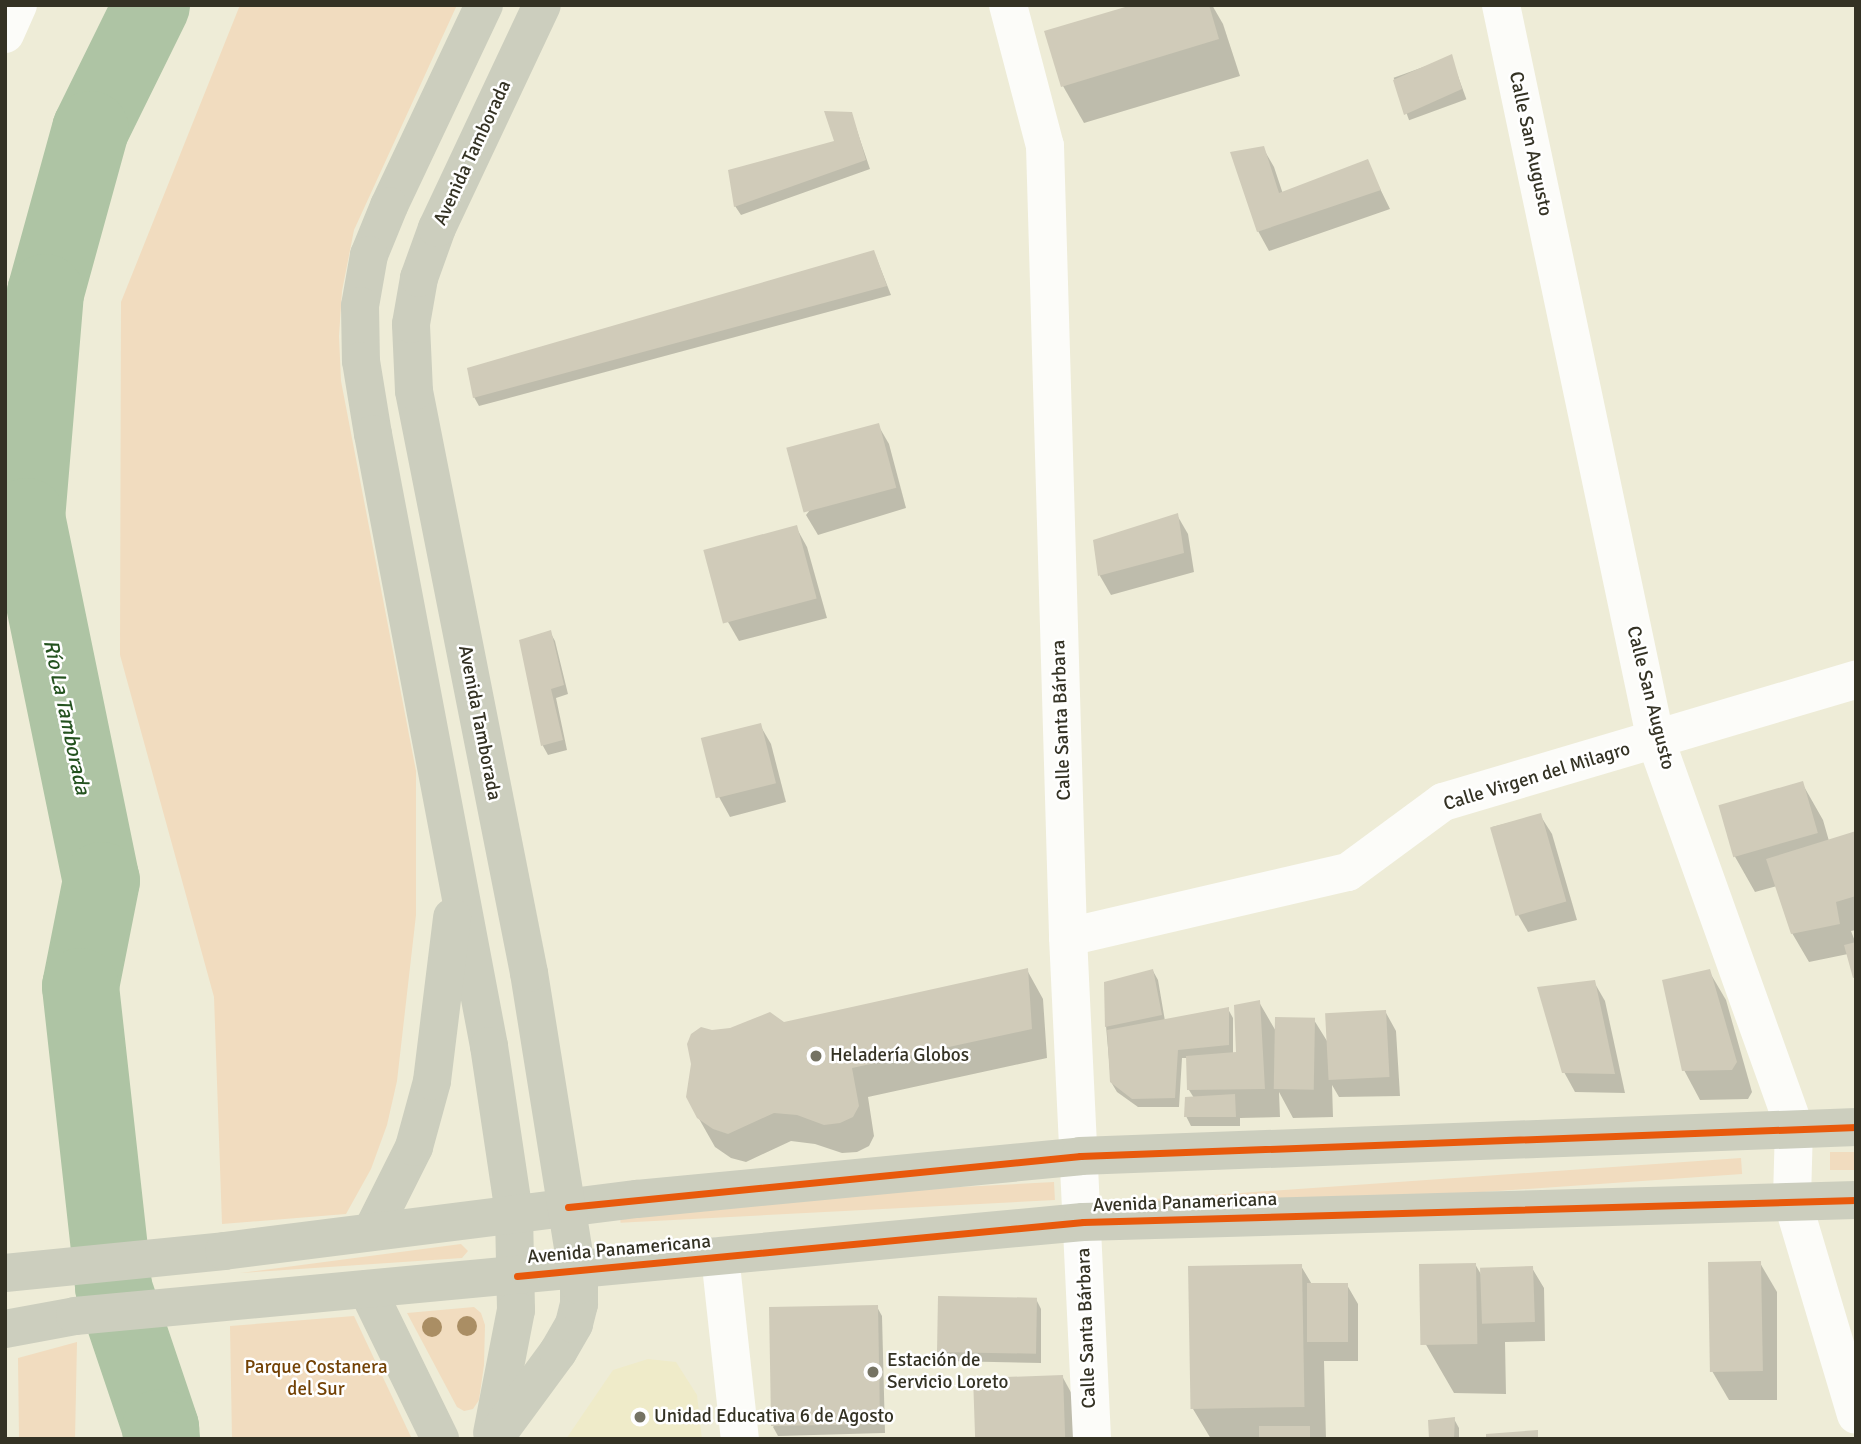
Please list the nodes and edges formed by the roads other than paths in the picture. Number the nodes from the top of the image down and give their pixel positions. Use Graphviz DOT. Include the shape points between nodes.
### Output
graph roads {
  1 [pos="18,5"];
  2 [pos="484,5"];
  3 [pos="542,5"];
  4 [pos="1008,5"];
  5 [pos="1501,5"];
  6 [pos="5,34"];
  7 [pos="1856,680"];
  8 [pos="1656,741"];
  9 [pos="456,873"];
  10 [pos="1069,937"];
  11 [pos="1794,1127"];
  12 [pos="1856,1127"];
  13 [pos="1080,1156"];
  14 [pos="1856,1199"];
  15 [pos="1792,1200"];
  16 [pos="568,1207"];
  17 [pos="514,1214"];
  18 [pos="1083,1222"];
  19 [pos="372,1231"];
  20 [pos="720,1256"];
  21 [pos="576,1269"];
  22 [pos="5,1273"];
  23 [pos="517,1276"];
  24 [pos="367,1289"];
  25 [pos="5,1329"];
  26 [pos="1856,1415"];
  27 [pos="440,1439"];
  28 [pos="492,1439"];
  29 [pos="740,1439"];
  30 [pos="1092,1439"];
  1 -- 6 [label="street"];
  2 -- 9 [label="main road, Avenida Tamborada" via="384,218 369,255 360,306 361,361 371,421"];
  3 -- 16 [label="main road, Avenida Tamborada" via="437,228 419,278 411,324 414,391 529,973"];
  4 -- 10 [label="street, Calle Santa Bárbara" via="1045,146"];
  5 -- 8 [label="street, Calle San Augusto"];
  7 -- 8 [label="street, Calle Virgen del Milagro"];
  8 -- 10 [label="street, Calle Virgen del Milagro" via="1443,802 1348,872"];
  8 -- 11 [label="street, Calle San Augusto"];
  9 -- 17 [label="main road, Avenida Tamborada" via="489,1046"];
  9 -- 19 [label="main road" via="432,1081 414,1147"];
  10 -- 13 [label="street, Calle Santa Bárbara"];
  11 -- 12 [label="main road"];
  11 -- 13 [label="main road"];
  11 -- 15 [label="street, Calle San Augusto"];
  13 -- 16 [label="main road"];
  13 -- 18 [label="street, Calle Santa Bárbara"];
  14 -- 15 [label="main road, Avenida Panamericana"];
  15 -- 18 [label="main road, Avenida Panamericana"];
  15 -- 26 [label="street, Calle San Augusto"];
  16 -- 17 [label="main road"];
  16 -- 21 [label="main road, Avenida Tamborada"];
  17 -- 19 [label="main road"];
  17 -- 23 [label="main road, Avenida Tamborada"];
  18 -- 20 [label="main road, Avenida Panamericana"];
  18 -- 30 [label="street, Calle Santa Bárbara"];
  19 -- 22 [label="main road"];
  20 -- 21 [label="main road, Avenida Panamericana"];
  20 -- 29 [label="street"];
  21 -- 23 [label="main road, Avenida Panamericana"];
  21 -- 28 [label="main road, Avenida Tamborada" via="579,1304 574,1324"];
  23 -- 24 [label="main road, Avenida Panamericana"];
  23 -- 28 [label="main road, Avenida Tamborada" via="516,1310"];
  24 -- 25 [label="main road, Avenida Panamericana" via="75,1317"];
  24 -- 27 [label="main road"];
}
